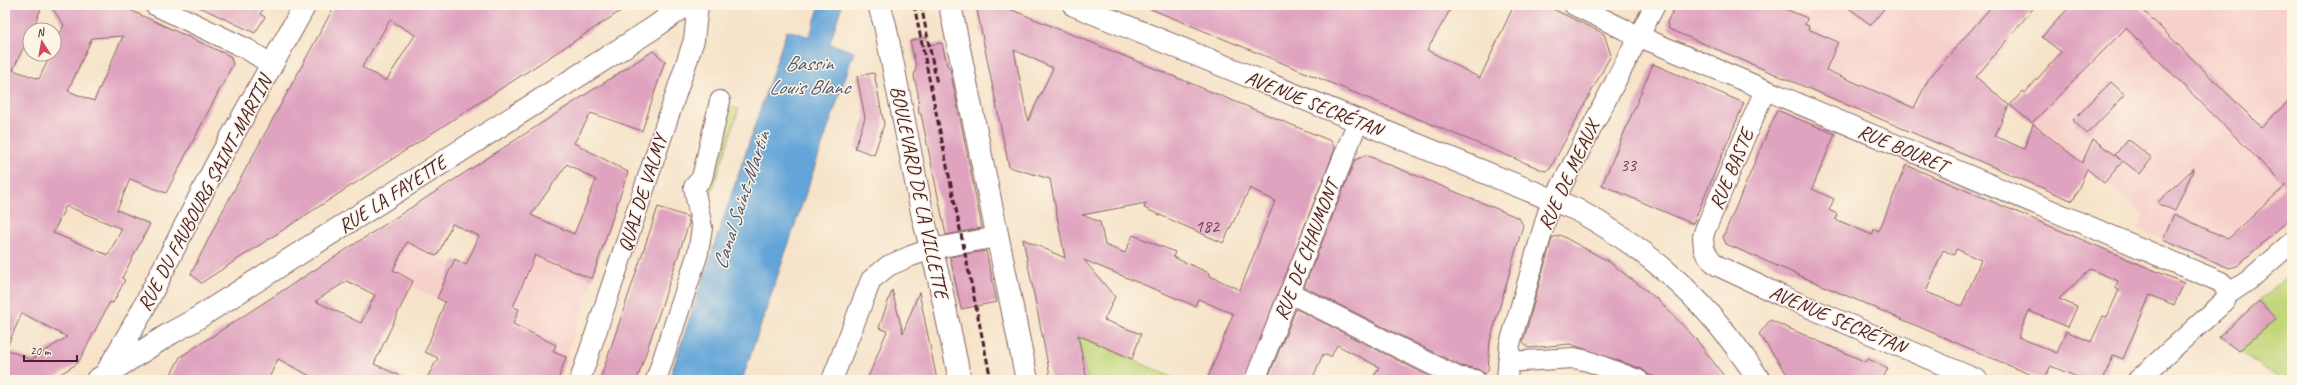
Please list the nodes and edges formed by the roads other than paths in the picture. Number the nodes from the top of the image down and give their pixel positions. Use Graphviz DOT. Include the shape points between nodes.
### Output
graph roads {
  1 [pos="155,5"];
  2 [pos="305,5"];
  3 [pos="686,5"];
  4 [pos="698,5"];
  5 [pos="879,5"];
  6 [pos="950,5"];
  7 [pos="1074,5"];
  8 [pos="1574,5"];
  9 [pos="1655,5"];
  10 [pos="1638,36"];
  11 [pos="272,65"];
  12 [pos="1764,90"];
  13 [pos="720,101"];
  14 [pos="1358,121"];
  15 [pos="1554,200"];
  16 [pos="997,237"];
  17 [pos="2292,242"];
  18 [pos="931,249"];
  19 [pos="1704,250"];
  20 [pos="1290,293"];
  21 [pos="2227,294"];
  22 [pos="1507,371"];
  23 [pos="101,378"];
  24 [pos="580,380"];
  25 [pos="656,380"];
  26 [pos="832,380"];
  27 [pos="960,380"];
  28 [pos="1028,380"];
  29 [pos="1255,380"];
  30 [pos="1475,380"];
  31 [pos="1638,380"];
  32 [pos="1759,380"];
  33 [pos="1978,380"];
  34 [pos="2138,380"];
  1 -- 11 [label="street" via="247,49"];
  2 -- 11 [label="main road, RUE DU FAUBOURG SAINT-MARTIN"];
  3 -- 23 [label="main road, RUE LA FAYETTE" via="199,318"];
  4 -- 24 [label="street, QUAI DE VALMY" via="694,40"];
  5 -- 18 [label="main road, BOULEVARD DE LA VILLETTE"];
  6 -- 16 [label="main road"];
  7 -- 14 [label="main road, AVENUE SECRÉTAN"];
  8 -- 10 [label="street, RUE BOURET"];
  9 -- 10 [label="street, RUE DE MEAUX"];
  10 -- 12 [label="street, RUE BOURET"];
  10 -- 15 [label="street, RUE DE MEAUX"];
  11 -- 23 [label="main road, RUE DU FAUBOURG SAINT-MARTIN" via="216,166 140,315"];
  12 -- 19 [label="street, RUE BASTE" via="1705,230"];
  12 -- 21 [label="street, RUE BOURET" via="2221,282"];
  13 -- 25 [label="street" via="702,178 694,187 707,223"];
  14 -- 15 [label="main road, AVENUE SECRÉTAN"];
  14 -- 20 [label="street, RUE DE CHAUMONT"];
  15 -- 22 [label="street, RUE DE MEAUX" via="1542,226 1510,344"];
  15 -- 32 [label="main road, AVENUE SECRÉTAN" via="1604,224 1649,255 1694,295 1722,327"];
  16 -- 18 [label="street"];
  16 -- 28 [label="main road"];
  17 -- 21 [label="street" via="2249,280"];
  18 -- 26 [label="street" via="888,266 871,280"];
  18 -- 27 [label="main road, BOULEVARD DE LA VILLETTE"];
  19 -- 33 [label="street, AVENUE SECRÉTAN" via="1718,266"];
  20 -- 29 [label="street, RUE DE CHAUMONT"];
  20 -- 30 [label="street" via="1457,377"];
  21 -- 34 [label="street" via="2225,301"];
  22 -- 31 [label="street" via="1574,358"];
}
